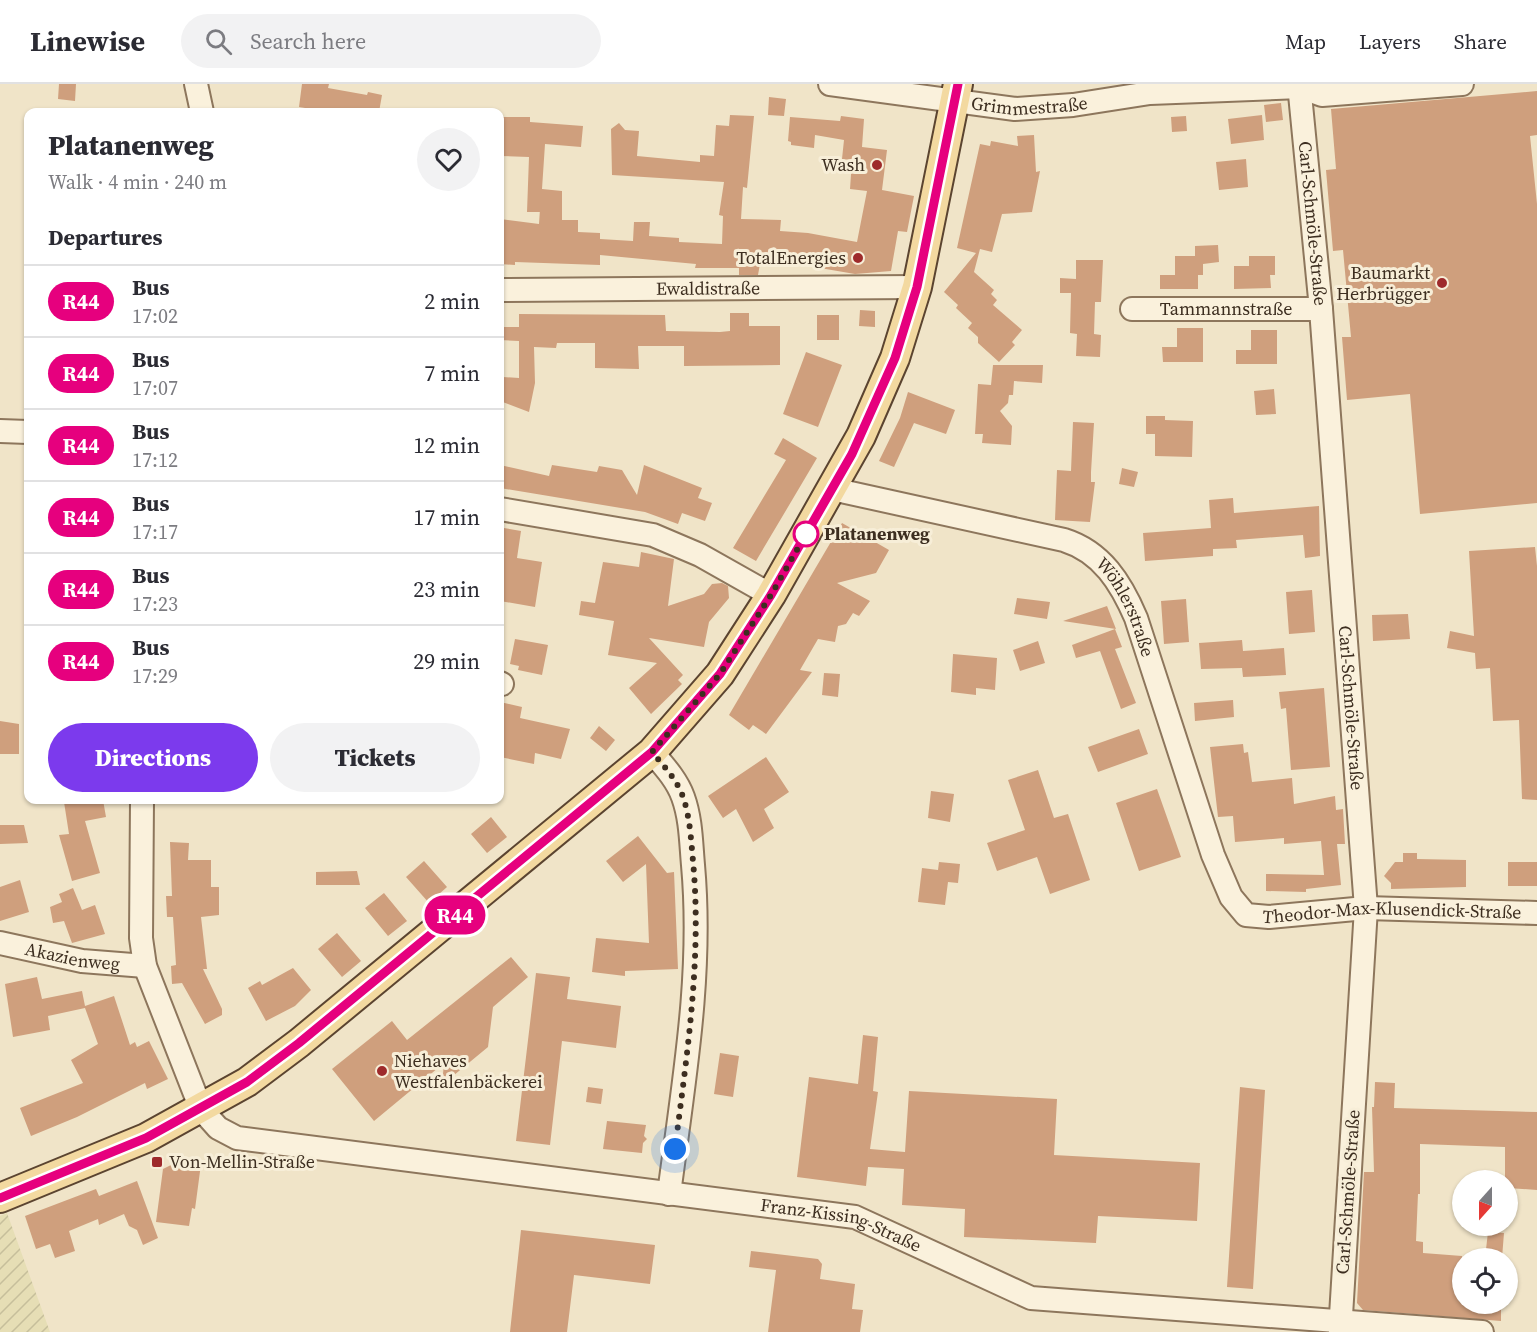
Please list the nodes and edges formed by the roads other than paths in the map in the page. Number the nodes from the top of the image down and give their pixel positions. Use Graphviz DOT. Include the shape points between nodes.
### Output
graph roads {
  1 [pos="196,84"];
  2 [pos="830,84"];
  3 [pos="1462,84"];
  4 [pos="1299,86"];
  5 [pos="956,92"];
  6 [pos="201,108"];
  7 [pos="917,287"];
  8 [pos="504,290"];
  9 [pos="1132,309"];
  10 [pos="1321,309"];
  11 [pos="0,431"];
  12 [pos="24,432"];
  13 [pos="832,489"];
  14 [pos="504,510"];
  15 [pos="771,595"];
  16 [pos="652,752"];
  17 [pos="142,804"];
  18 [pos="1366,908"];
  19 [pos="1537,913"];
  20 [pos="1246,915"];
  21 [pos="0,943"];
  22 [pos="145,966"];
  23 [pos="201,1109"];
  24 [pos="669,1194"];
  25 [pos="0,1198"];
  26 [pos="1340,1326"];
  27 [pos="1482,1332"];
  1 -- 6 [label="street"];
  2 -- 5 [label="street, Grimmestraße"];
  3 -- 4 [label="street, Grimmestraße" via="1322,95"];
  4 -- 5 [label="street, Grimmestraße" via="1150,93 1015,109"];
  4 -- 10 [label="street, Carl-Schmöle-Straße"];
  5 -- 7 [label="main road"];
  7 -- 8 [label="street, Ewaldistraße"];
  7 -- 13 [label="main road" via="878,401"];
  9 -- 10 [label="street, Tammannstraße"];
  10 -- 18 [label="street, Carl-Schmöle-Straße"];
  11 -- 12 [label="street"];
  13 -- 15 [label="main road"];
  13 -- 20 [label="street, Wöhlerstraße" via="1065,540 1086,548 1100,560 1128,599 1213,855 1231,897"];
  14 -- 15 [label="street" via="653,535 699,555"];
  15 -- 16 [label="main road" via="720,674"];
  16 -- 23 [label="main road" via="299,1043 247,1082"];
  16 -- 24 [label="street" via="673,777 683,797 697,903 693,1014"];
  17 -- 22 [label="street" via="141,938"];
  18 -- 19 [label="street, Theodor-Max-Klusendick-Straße"];
  18 -- 20 [label="street, Theodor-Max-Klusendick-Straße" via="1269,917"];
  18 -- 26 [label="street, Carl-Schmöle-Straße"];
  21 -- 22 [label="street, Akazienweg" via="82,962"];
  22 -- 23 [label="street"];
  23 -- 24 [label="street, Franz-Kissing-Straße" via="218,1128 237,1138"];
  23 -- 25 [label="main road" via="126,1147"];
  24 -- 26 [label="street, Franz-Kissing-Straße" via="855,1217 1031,1298"];
  26 -- 27 [label="street, Franz-Kissing-Straße"];
}
